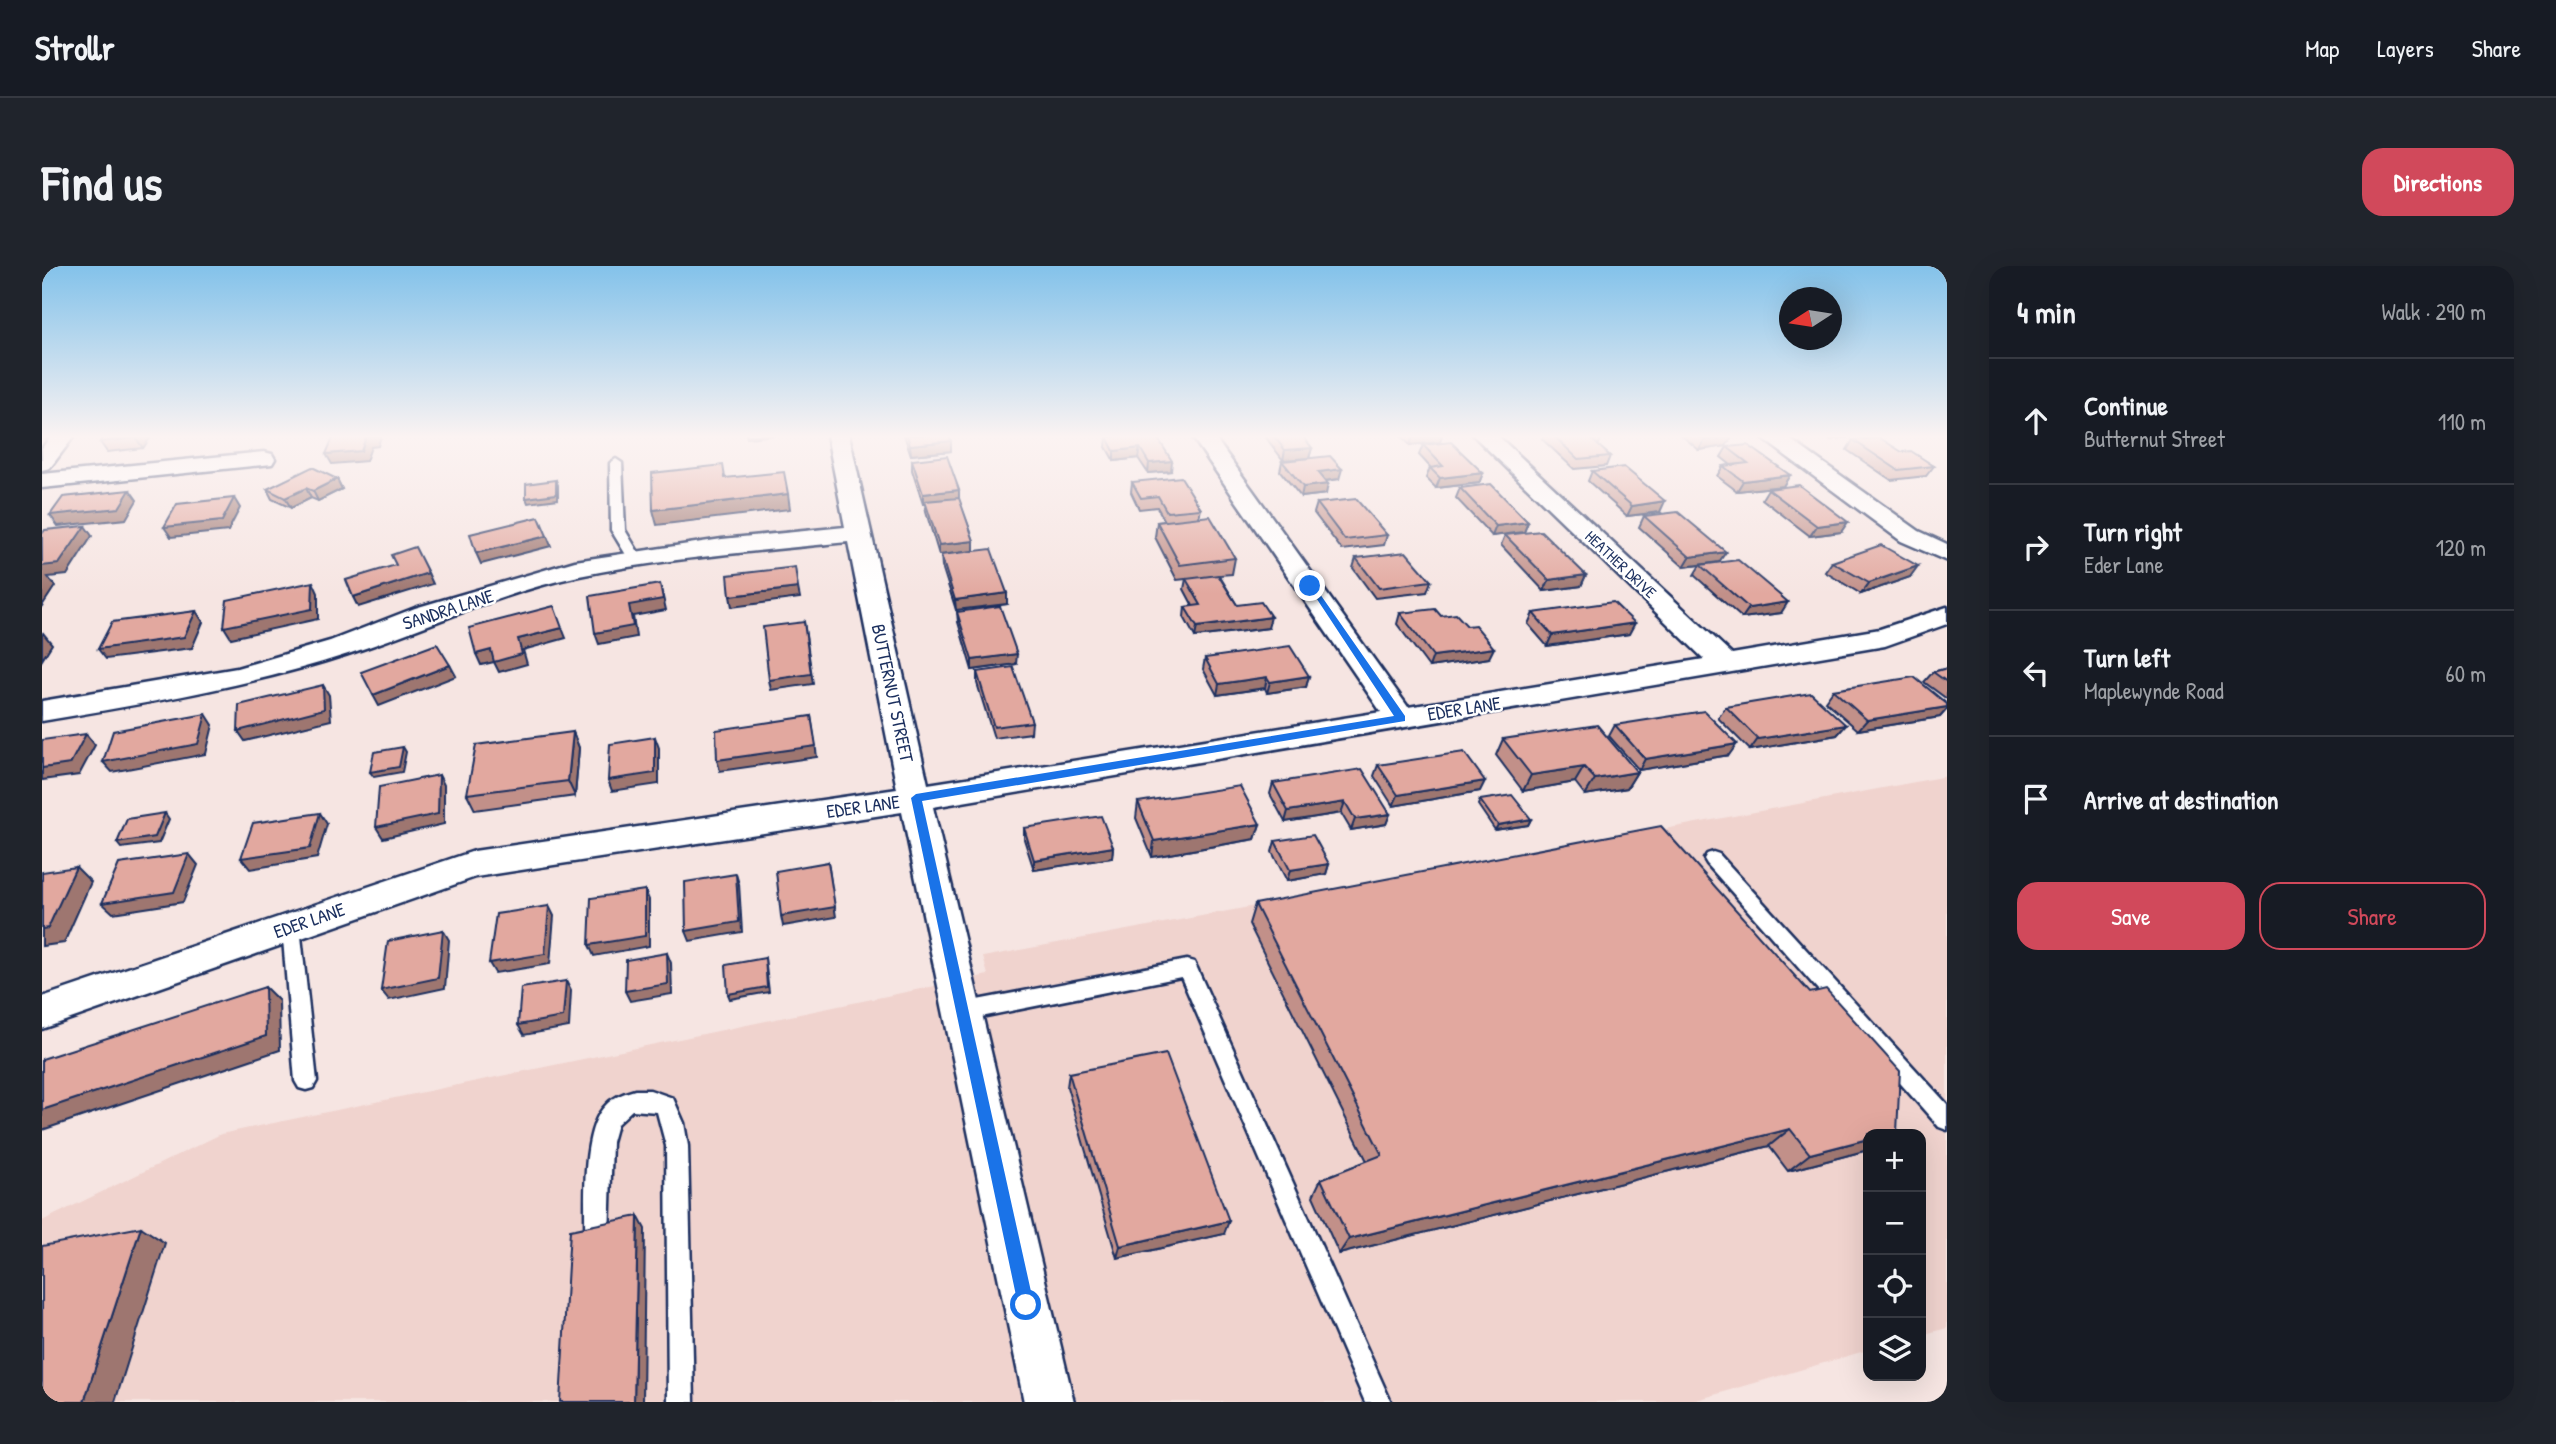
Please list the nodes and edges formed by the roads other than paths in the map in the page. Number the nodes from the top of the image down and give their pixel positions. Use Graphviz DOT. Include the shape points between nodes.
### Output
graph roads {
  1 [pos="617,488"];
  2 [pos="849,488"];
  3 [pos="1239,488"];
  4 [pos="1540,488"];
  5 [pos="1843,488"];
  6 [pos="859,533"];
  7 [pos="1947,552"];
  8 [pos="636,560"];
  9 [pos="1947,615"];
  10 [pos="1727,664"];
  11 [pos="42,711"];
  12 [pos="1401,719"];
  13 [pos="916,798"];
  14 [pos="1713,859"];
  15 [pos="291,927"];
  16 [pos="961,1012"];
  17 [pos="42,1013"];
  18 [pos="306,1082"];
  19 [pos="1947,1120"];
  20 [pos="597,1238"];
  21 [pos="681,1402"];
  22 [pos="1049,1402"];
  23 [pos="1378,1402"];
  1 -- 8 [label="lane" via="618,530"];
  2 -- 6 [label="street, BUTTERNUT STREET"];
  3 -- 12 [label="street"];
  4 -- 10 [label="street, HEATHER DRIVE"];
  5 -- 7 [label="street" via="1910,536"];
  6 -- 8 [label="street, SANDRA LANE"];
  6 -- 13 [label="street, BUTTERNUT STREET"];
  8 -- 11 [label="street, SANDRA LANE" via="575,569 239,677"];
  9 -- 10 [label="street, EDER LANE" via="1885,637"];
  10 -- 12 [label="street, EDER LANE"];
  12 -- 13 [label="street, EDER LANE"];
  13 -- 15 [label="street, EDER LANE" via="474,864"];
  13 -- 16 [label="street, BUTTERNUT STREET"];
  14 -- 19 [label="lane"];
  15 -- 17 [label="street, EDER LANE"];
  15 -- 18 [label="lane"];
  16 -- 22 [label="street, BUTTERNUT STREET"];
  16 -- 23 [label="lane" via="1187,968"];
  20 -- 21 [label="lane" via="602,1145 608,1119 627,1102 649,1097 665,1105 673,1123 680,1220"];
}
